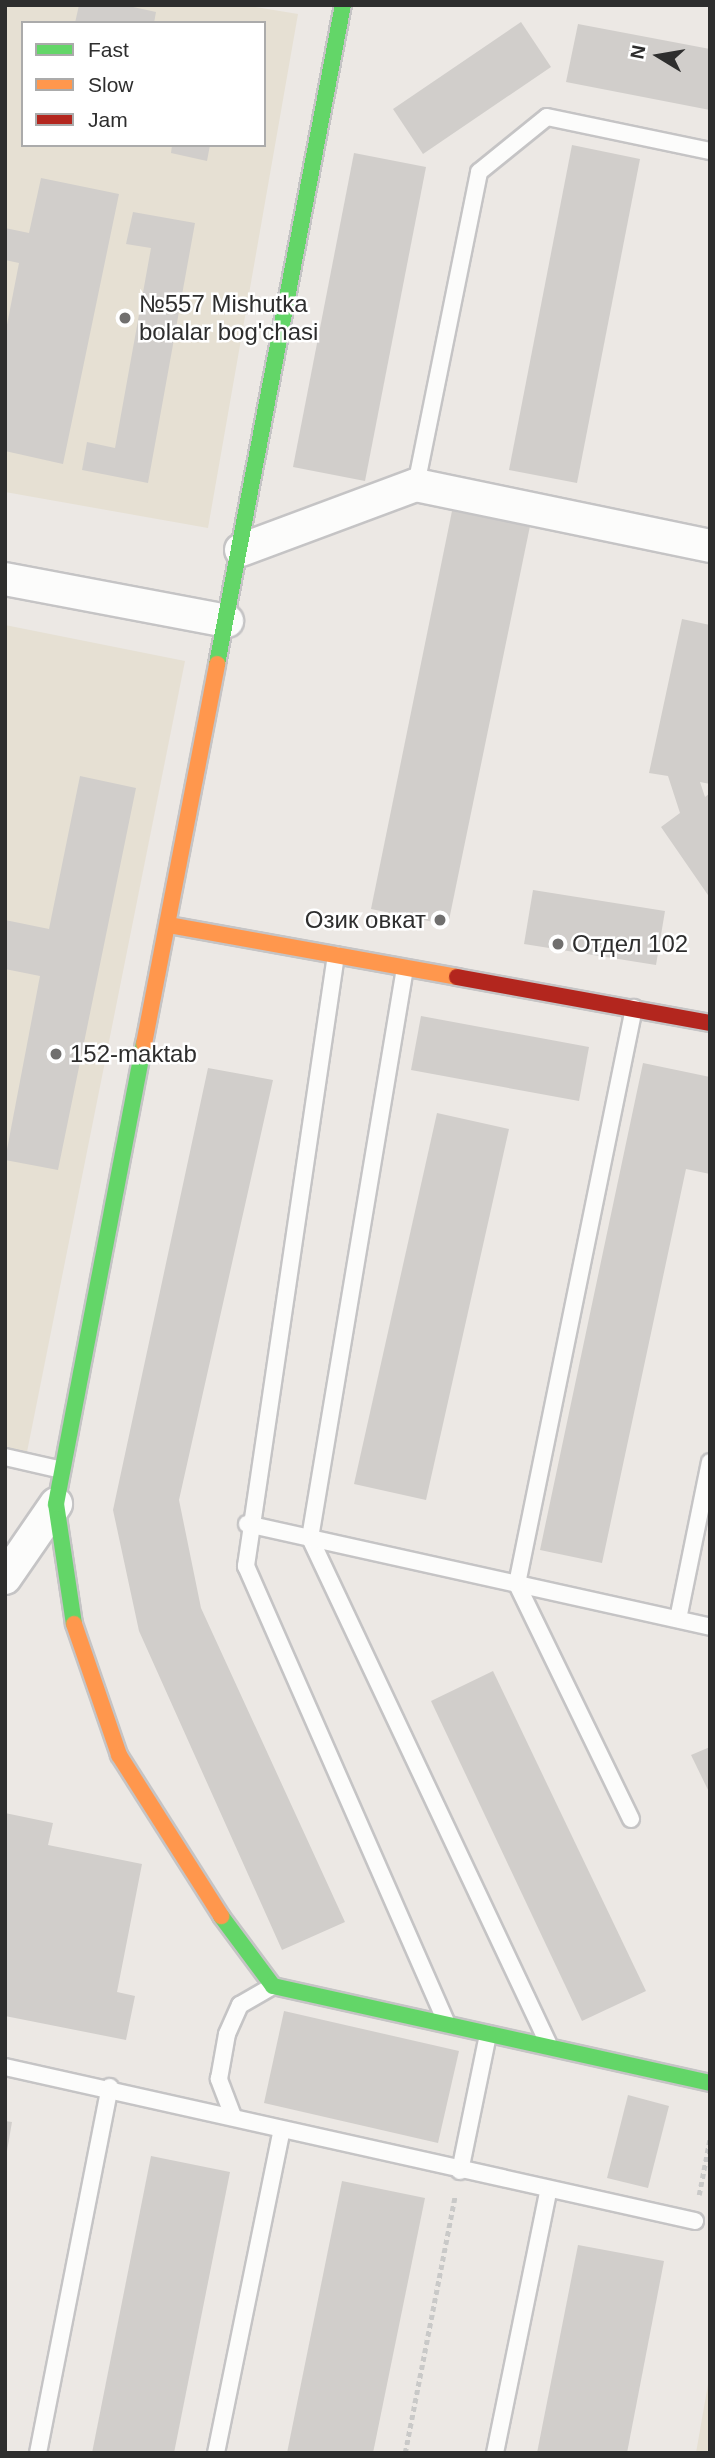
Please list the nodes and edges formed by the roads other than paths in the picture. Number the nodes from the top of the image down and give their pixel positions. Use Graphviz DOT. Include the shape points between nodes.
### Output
graph roads {
  1 [pos="343,5"];
  2 [pos="710,151"];
  3 [pos="416,485"];
  4 [pos="710,546"];
  5 [pos="241,551"];
  6 [pos="5,579"];
  7 [pos="227,621"];
  8 [pos="170,925"];
  9 [pos="336,955"];
  10 [pos="405,967"];
  11 [pos="634,1008"];
  12 [pos="710,1023"];
  13 [pos="5,1457"];
  14 [pos="710,1462"];
  15 [pos="62,1470"];
  16 [pos="56,1504"];
  17 [pos="247,1524"];
  18 [pos="310,1538"];
  19 [pos="5,1578"];
  20 [pos="517,1584"];
  21 [pos="678,1619"];
  22 [pos="710,1627"];
  23 [pos="631,1819"];
  24 [pos="273,1986"];
  25 [pos="449,2025"];
  26 [pos="488,2034"];
  27 [pos="551,2048"];
  28 [pos="5,2067"];
  29 [pos="710,2084"];
  30 [pos="110,2087"];
  31 [pos="233,2116"];
  32 [pos="282,2130"];
  33 [pos="460,2171"];
  34 [pos="548,2192"];
  35 [pos="695,2221"];
  36 [pos="38,2453"];
  37 [pos="216,2453"];
  38 [pos="495,2453"];
  1 -- 5 [label="street"];
  2 -- 3 [label="lane" via="547,117 479,172"];
  3 -- 4 [label="street"];
  3 -- 5 [label="street"];
  5 -- 7 [label="street"];
  6 -- 7 [label="street"];
  7 -- 8 [label="street"];
  8 -- 9 [label="street"];
  8 -- 15 [label="street"];
  9 -- 10 [label="street"];
  9 -- 17 [label="lane"];
  10 -- 11 [label="street"];
  10 -- 18 [label="lane"];
  11 -- 12 [label="street"];
  11 -- 20 [label="lane"];
  13 -- 15 [label="lane"];
  14 -- 21 [label="lane"];
  15 -- 16 [label="street"];
  16 -- 19 [label="street"];
  16 -- 24 [label="street" via="77,1646 119,1755 185,1867"];
  17 -- 18 [label="lane"];
  17 -- 25 [label="lane" via="246,1566"];
  18 -- 20 [label="lane"];
  18 -- 27 [label="lane"];
  20 -- 21 [label="lane"];
  20 -- 23 [label="lane"];
  21 -- 22 [label="lane"];
  24 -- 25 [label="street"];
  24 -- 31 [label="lane" via="240,2005 228,2034 219,2079"];
  25 -- 26 [label="street"];
  26 -- 27 [label="street"];
  26 -- 33 [label="lane"];
  27 -- 29 [label="street"];
  28 -- 30 [label="lane"];
  30 -- 31 [label="lane"];
  30 -- 36 [label="lane"];
  31 -- 32 [label="lane"];
  32 -- 33 [label="lane"];
  32 -- 37 [label="lane"];
  33 -- 34 [label="lane"];
  34 -- 35 [label="lane"];
  34 -- 38 [label="lane"];
}
